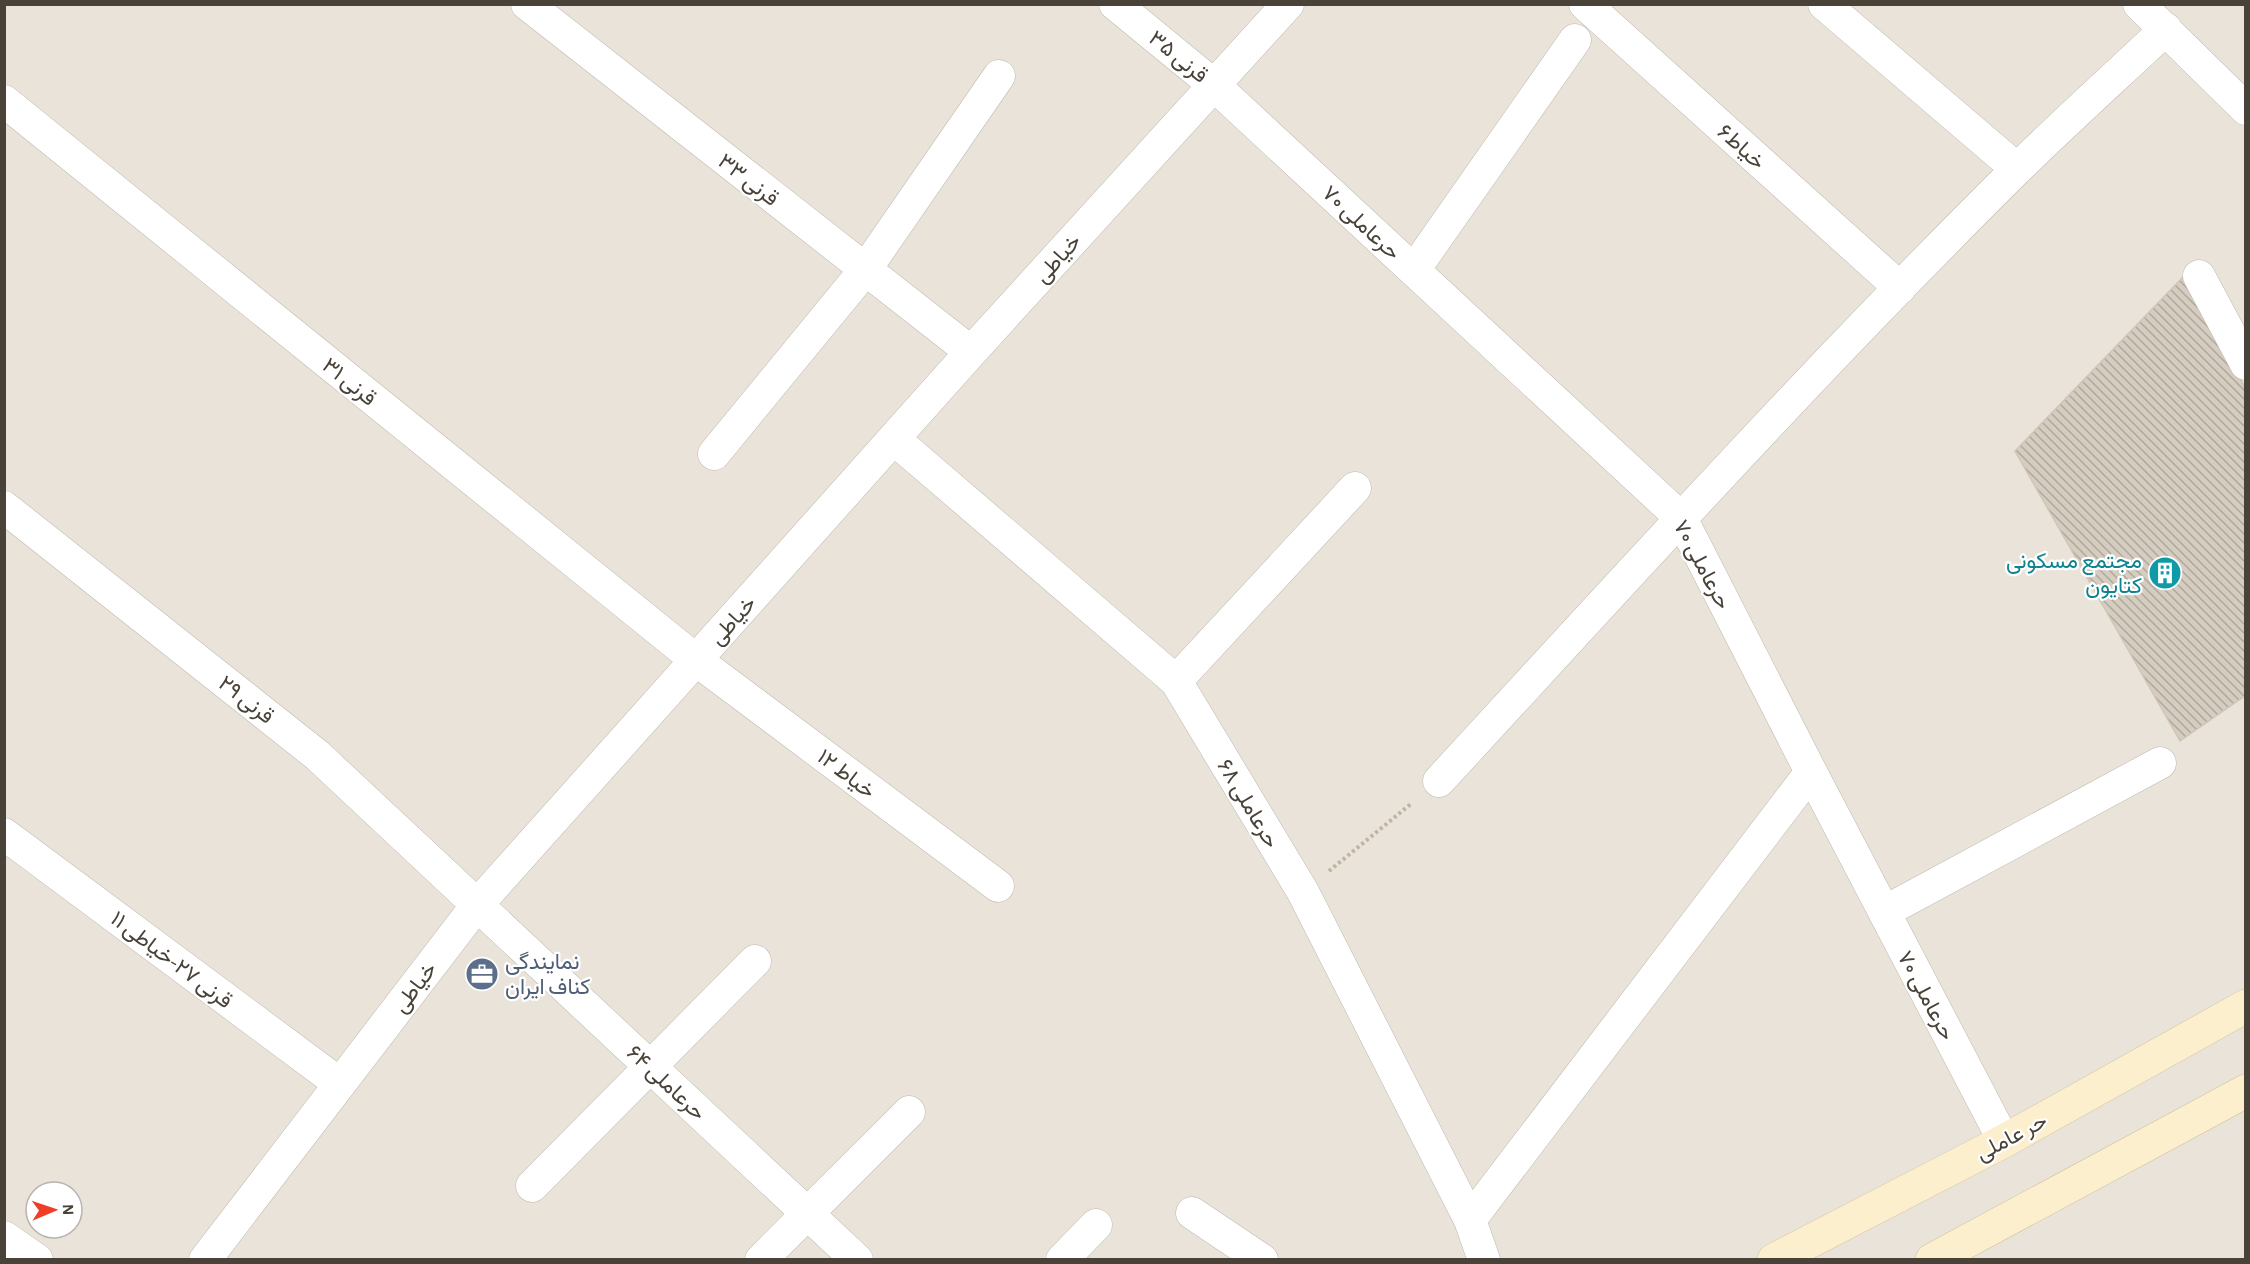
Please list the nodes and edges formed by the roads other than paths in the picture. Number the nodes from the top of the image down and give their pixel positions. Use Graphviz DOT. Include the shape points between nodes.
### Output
graph roads {
  1 [pos="527,4"];
  2 [pos="1115,4"];
  3 [pos="1288,4"];
  4 [pos="1585,4"];
  5 [pos="1824,4"];
  6 [pos="2139,4"];
  7 [pos="2166,29"];
  8 [pos="1575,40"];
  9 [pos="999,76"];
  10 [pos="1215,86"];
  11 [pos="4,101"];
  12 [pos="2246,110"];
  13 [pos="2017,169"];
  14 [pos="865,270"];
  15 [pos="1414,270"];
  16 [pos="2199,276"];
  17 [pos="1900,288"];
  18 [pos="971,352"];
  19 [pos="2246,364"];
  20 [pos="894,439"];
  21 [pos="714,454"];
  22 [pos="1354,488"];
  23 [pos="4,507"];
  24 [pos="1682,518"];
  25 [pos="696,660"];
  26 [pos="1176,681"];
  27 [pos="2160,763"];
  28 [pos="1811,772"];
  29 [pos="1439,781"];
  30 [pos="4,834"];
  31 [pos="998,886"];
  32 [pos="477,905"];
  33 [pos="1884,912"];
  34 [pos="754,961"];
  35 [pos="2246,1006"];
  36 [pos="650,1066"];
  37 [pos="339,1084"];
  38 [pos="2246,1091"];
  39 [pos="909,1112"];
  40 [pos="2004,1141"];
  41 [pos="532,1186"];
  42 [pos="807,1213"];
  43 [pos="1192,1213"];
  44 [pos="1470,1220"];
  45 [pos="1096,1225"];
  46 [pos="4,1237"];
  47 [pos="37,1260"];
  48 [pos="205,1260"];
  49 [pos="761,1260"];
  50 [pos="857,1260"];
  51 [pos="1062,1260"];
  52 [pos="1262,1260"];
  53 [pos="1484,1260"];
  54 [pos="1774,1260"];
  55 [pos="1932,1260"];
  1 -- 14 [label="street, قرنی ۳۳"];
  2 -- 10 [label="street, قرنی ۳۵"];
  3 -- 10 [label="street, خیاطی"];
  4 -- 17 [label="street, خیاط۶"];
  5 -- 13 [label="street"];
  6 -- 7 [label="street"];
  7 -- 12 [label="street"];
  7 -- 13 [label="street"];
  8 -- 15 [label="street"];
  9 -- 14 [label="street"];
  10 -- 15 [label="street, حرعاملی ۷۰"];
  10 -- 18 [label="street, خیاطی"];
  11 -- 25 [label="street, قرنی ۳۱"];
  13 -- 17 [label="street"];
  14 -- 18 [label="street, قرنی ۳۳"];
  14 -- 21 [label="street"];
  15 -- 24 [label="street, حرعاملی ۷۰"];
  16 -- 19 [label="street"];
  17 -- 24 [label="street"];
  18 -- 20 [label="street, خیاطی"];
  20 -- 25 [label="street, خیاطی"];
  20 -- 26 [label="street, حرعاملی ۶۸"];
  22 -- 26 [label="street"];
  23 -- 32 [label="street, قرنی ۲۹" via="317,755"];
  24 -- 28 [label="street, حرعاملی ۷۰"];
  24 -- 29 [label="street"];
  25 -- 31 [label="street, خیاط ۱۲"];
  25 -- 32 [label="street, خیاطی"];
  26 -- 44 [label="street, حرعاملی ۶۸" via="1303,892"];
  27 -- 33 [label="street"];
  28 -- 33 [label="street, حرعاملی ۷۰"];
  28 -- 44 [label="street"];
  30 -- 37 [label="street, قرنی ۲۷-خیاطی ۱۱"];
  32 -- 36 [label="street, حرعاملی ۶۴"];
  32 -- 37 [label="street, خیاطی"];
  33 -- 40 [label="street, حرعاملی ۷۰"];
  34 -- 36 [label="street"];
  35 -- 40 [label="main road, حر عاملی"];
  36 -- 41 [label="street"];
  36 -- 42 [label="street, حرعاملی ۶۴"];
  37 -- 48 [label="street, خیاطی"];
  38 -- 55 [label="main road"];
  39 -- 42 [label="street"];
  40 -- 54 [label="main road, حر عاملی"];
  42 -- 49 [label="street"];
  42 -- 50 [label="street, حرعاملی ۶۴"];
  43 -- 52 [label="street"];
  44 -- 53 [label="street, حرعاملی ۶۸"];
  45 -- 51 [label="street"];
  46 -- 47 [label="street"];
}
